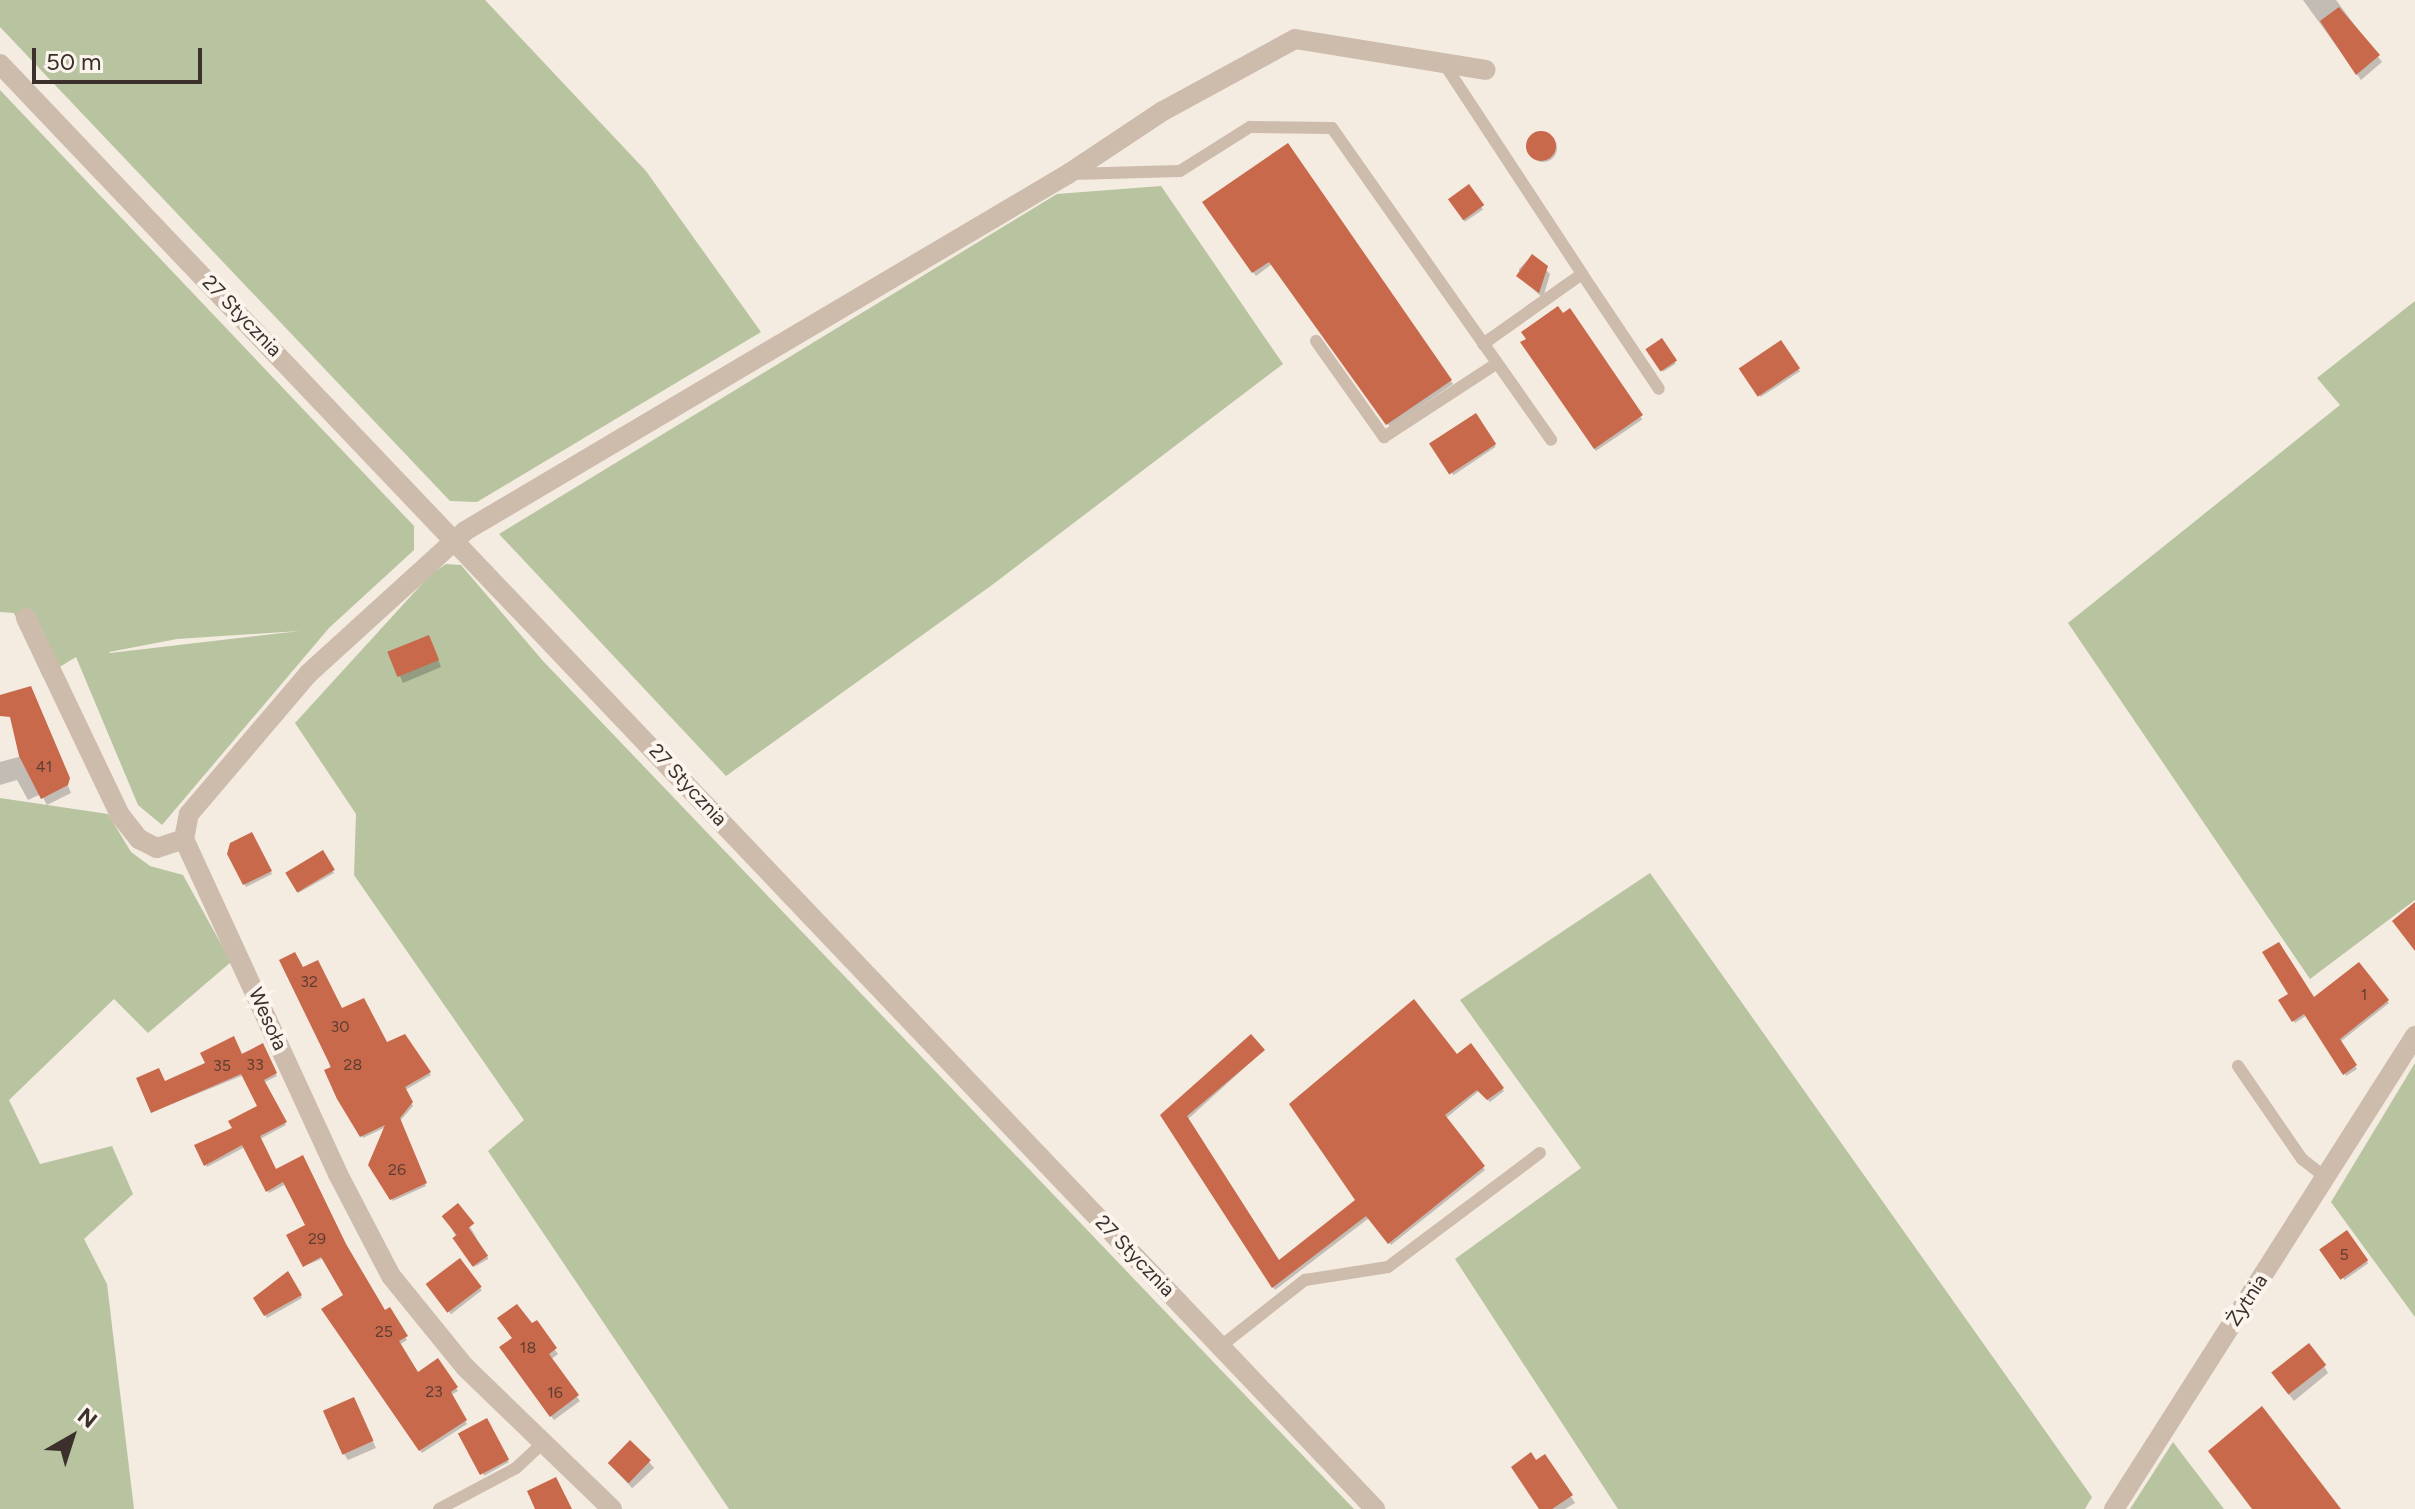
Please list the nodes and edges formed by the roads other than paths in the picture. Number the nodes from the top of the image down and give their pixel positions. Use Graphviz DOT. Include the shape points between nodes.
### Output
graph roads {
  1 [pos="1443,62"];
  2 [pos="0,64"];
  3 [pos="1486,70"];
  4 [pos="1068,174"];
  5 [pos="1582,274"];
  6 [pos="1316,341"];
  7 [pos="1483,344"];
  8 [pos="1496,364"];
  9 [pos="1659,389"];
  10 [pos="1551,440"];
  11 [pos="455,539"];
  12 [pos="26,618"];
  13 [pos="184,839"];
  14 [pos="2415,1036"];
  15 [pos="2238,1066"];
  16 [pos="1540,1153"];
  17 [pos="2325,1177"];
  18 [pos="1221,1346"];
  19 [pos="542,1444"];
  20 [pos="439,1509"];
  21 [pos="612,1509"];
  22 [pos="1375,1509"];
  23 [pos="2114,1509"];
  1 -- 3 [label="street"];
  1 -- 4 [label="street" via="1295,39 1163,111"];
  1 -- 5 [label="lane"];
  2 -- 11 [label="street, 27 Stycznia"];
  4 -- 7 [label="lane" via="1180,171 1250,127 1332,128"];
  4 -- 11 [label="street"];
  5 -- 7 [label="lane"];
  5 -- 9 [label="lane"];
  6 -- 8 [label="lane" via="1384,437"];
  7 -- 8 [label="lane"];
  8 -- 10 [label="lane"];
  11 -- 13 [label="street" via="308,674 189,814"];
  11 -- 18 [label="street, 27 Stycznia"];
  12 -- 13 [label="street" via="120,815 139,839 157,848"];
  13 -- 19 [label="street, Wesoła" via="338,1174 391,1276 444,1344"];
  14 -- 17 [label="street, Żytnia"];
  15 -- 17 [label="lane" via="2302,1159"];
  16 -- 18 [label="lane" via="1388,1267 1305,1280"];
  17 -- 23 [label="street, Żytnia"];
  18 -- 22 [label="street, 27 Stycznia"];
  19 -- 20 [label="lane" via="516,1468"];
  19 -- 21 [label="street, Wesoła"];
}
